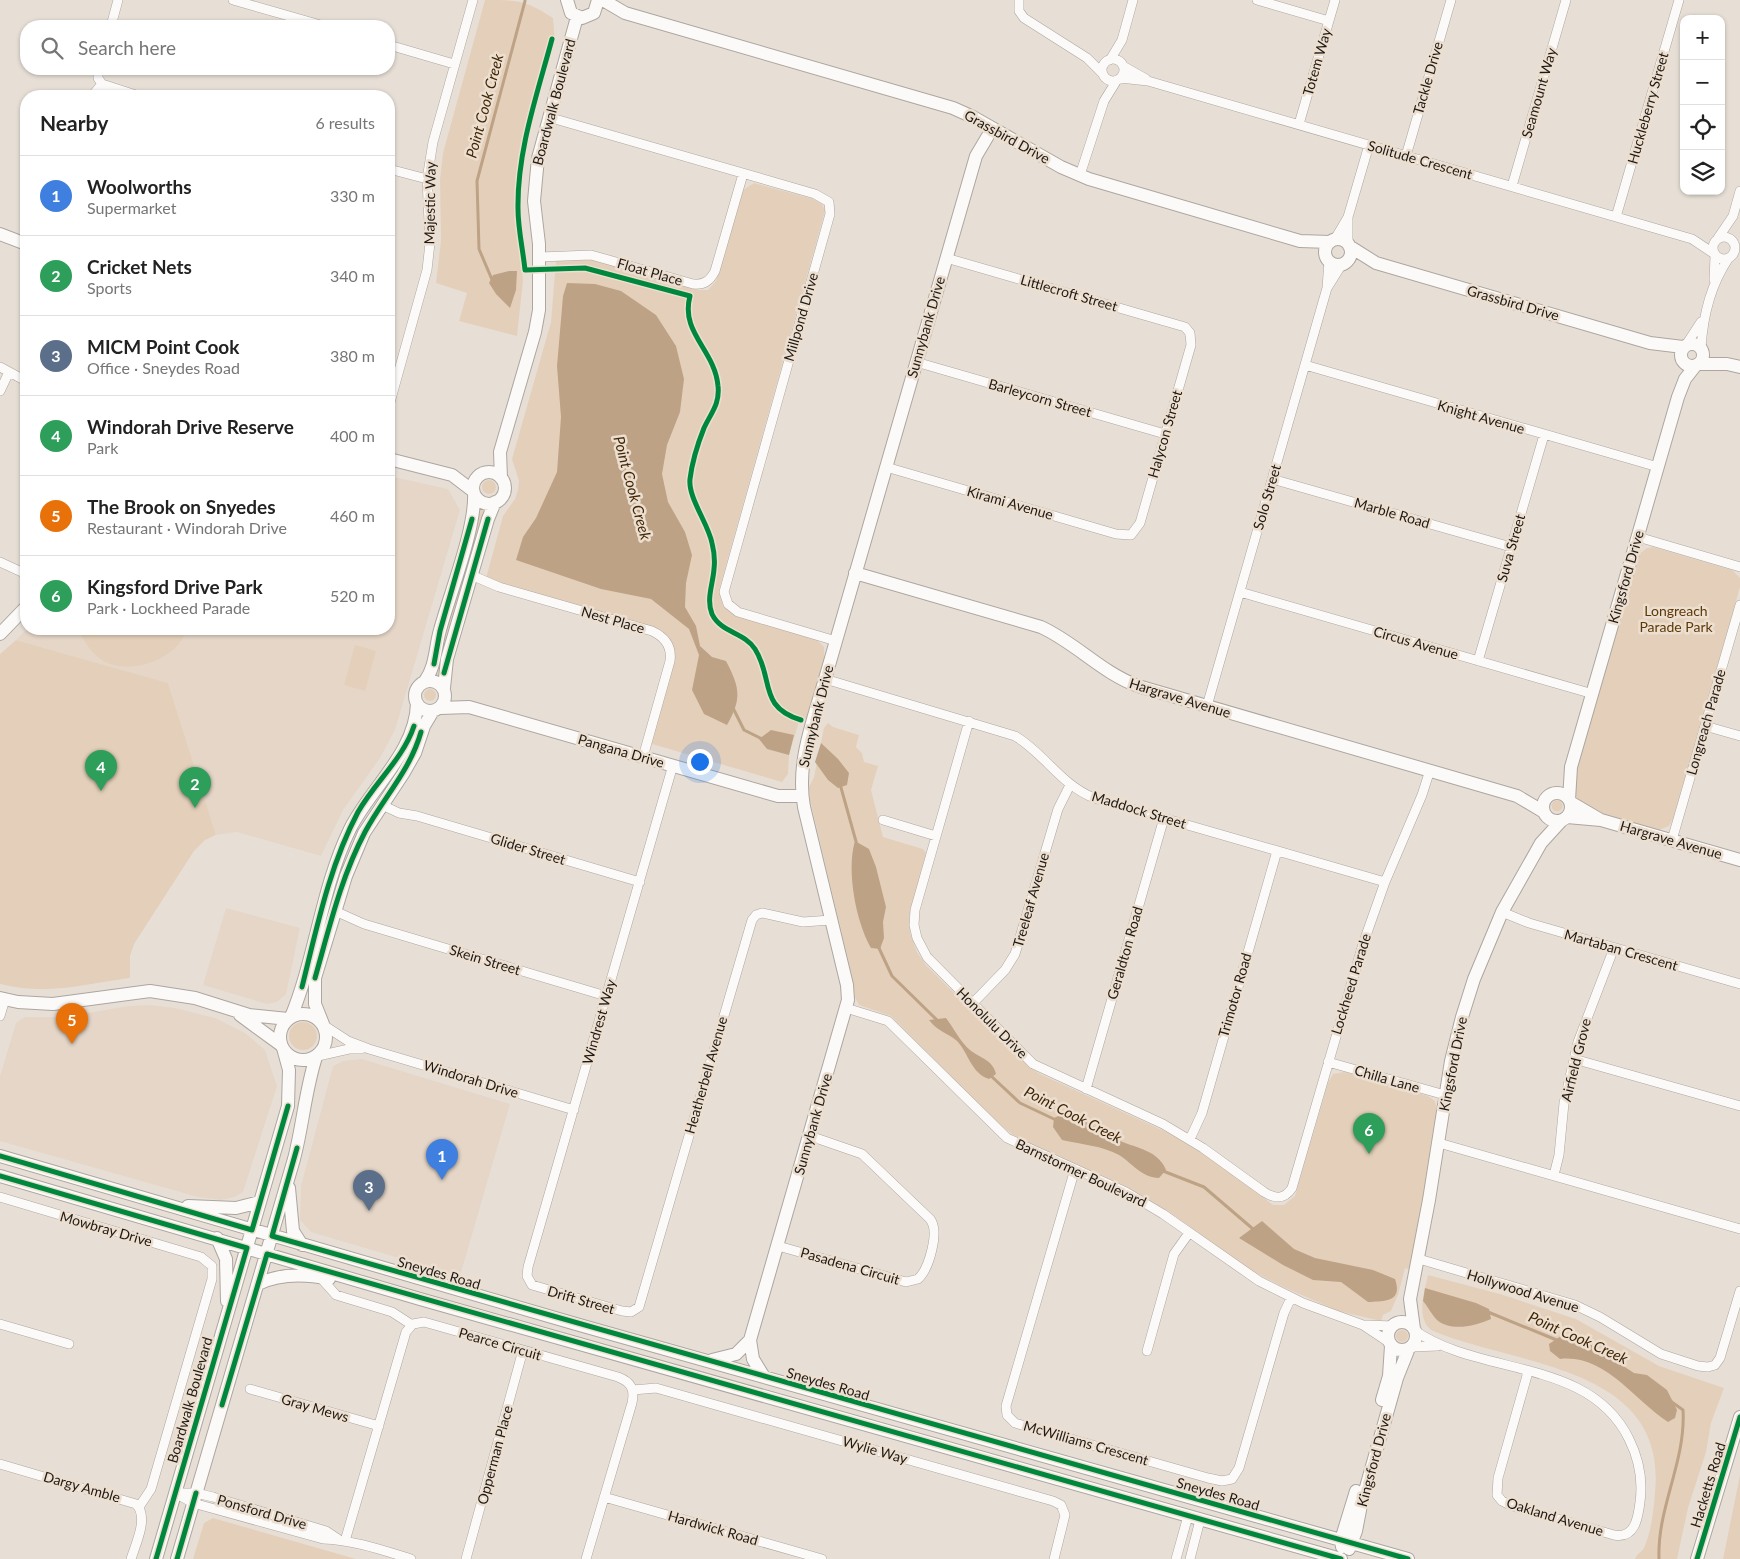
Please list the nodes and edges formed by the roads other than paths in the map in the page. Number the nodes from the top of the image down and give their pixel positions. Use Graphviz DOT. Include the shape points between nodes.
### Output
graph roads {
  1 [pos="118,0"];
  2 [pos="233,0"];
  3 [pos="473,0"];
  4 [pos="567,0"];
  5 [pos="598,0"];
  6 [pos="602,0"];
  7 [pos="1019,0"];
  8 [pos="1134,0"];
  9 [pos="1257,0"];
  10 [pos="1335,0"];
  11 [pos="1451,0"];
  12 [pos="1566,0"];
  13 [pos="1679,0"];
  14 [pos="594,13"];
  15 [pos="625,13"];
  16 [pos="577,17"];
  17 [pos="113,20"];
  18 [pos="303,20"];
  19 [pos="1328,21"];
  20 [pos="1122,40"];
  21 [pos="395,47"];
  22 [pos="1088,58"];
  23 [pos="1108,61"];
  24 [pos="454,64"];
  25 [pos="1123,65"];
  26 [pos="98,75"];
  27 [pos="1104,75"];
  28 [pos="1119,79"];
  29 [pos="1148,80"];
  30 [pos="102,84"];
  31 [pos="97,90"];
  32 [pos="120,90"];
  33 [pos="1104,101"];
  34 [pos="548,117"];
  35 [pos="1299,124"];
  36 [pos="992,128"];
  37 [pos="1368,145"];
  38 [pos="1406,156"];
  39 [pos="395,171"];
  40 [pos="743,174"];
  41 [pos="1080,175"];
  42 [pos="427,179"];
  43 [pos="1512,186"];
  44 [pos="1740,191"];
  45 [pos="1733,216"];
  46 [pos="1616,217"];
  47 [pos="1348,218"];
  48 [pos="0,234"];
  49 [pos="1692,239"];
  50 [pos="1717,239"];
  51 [pos="1333,240"];
  52 [pos="1300,241"];
  53 [pos="20,242"];
  54 [pos="1349,245"];
  55 [pos="1736,245"];
  56 [pos="1714,254"];
  57 [pos="540,257"];
  58 [pos="1733,257"];
  59 [pos="946,258"];
  60 [pos="1327,259"];
  61 [pos="1345,263"];
  62 [pos="1376,263"];
  63 [pos="1714,280"];
  64 [pos="1327,288"];
  65 [pos="1703,320"];
  66 [pos="1190,333"];
  67 [pos="1691,355"];
  68 [pos="916,362"];
  69 [pos="1305,365"];
  70 [pos="0,367"];
  71 [pos="1740,367"];
  72 [pos="9,372"];
  73 [pos="20,378"];
  74 [pos="395,384"];
  75 [pos="0,391"];
  76 [pos="1165,434"];
  77 [pos="1544,435"];
  78 [pos="500,452"];
  79 [pos="395,461"];
  80 [pos="1658,467"];
  81 [pos="886,468"];
  82 [pos="481,474"];
  83 [pos="452,475"];
  84 [pos="501,478"];
  85 [pos="1272,479"];
  86 [pos="473,492"];
  87 [pos="495,502"];
  88 [pos="1133,533"];
  89 [pos="1638,537"];
  90 [pos="1511,547"];
  91 [pos="0,562"];
  92 [pos="1740,567"];
  93 [pos="20,571"];
  94 [pos="855,573"];
  95 [pos="470,579"];
  96 [pos="1240,592"];
  97 [pos="1739,610"];
  98 [pos="20,615"];
  99 [pos="0,634"];
  100 [pos="836,641"];
  101 [pos="1478,661"];
  102 [pos="825,679"];
  103 [pos="426,681"];
  104 [pos="444,689"];
  105 [pos="1593,694"];
  106 [pos="417,703"];
  107 [pos="1207,706"];
  108 [pos="469,707"];
  109 [pos="436,709"];
  110 [pos="969,721"];
  111 [pos="1705,726"];
  112 [pos="1740,736"];
  113 [pos="643,757"];
  114 [pos="672,765"];
  115 [pos="1571,767"];
  116 [pos="1430,770"];
  117 [pos="1070,784"];
  118 [pos="1551,795"];
  119 [pos="802,796"];
  120 [pos="1517,796"];
  121 [pos="1570,801"];
  122 [pos="384,802"];
  123 [pos="1545,813"];
  124 [pos="1164,818"];
  125 [pos="1565,818"];
  126 [pos="883,820"];
  127 [pos="1601,820"];
  128 [pos="936,836"];
  129 [pos="1672,840"];
  130 [pos="1541,843"];
  131 [pos="1277,850"];
  132 [pos="1740,860"];
  133 [pos="640,882"];
  134 [pos="1385,882"];
  135 [pos="1502,912"];
  136 [pos="334,915"];
  137 [pos="831,920"];
  138 [pos="1614,948"];
  139 [pos="1740,984"];
  140 [pos="606,996"];
  141 [pos="2,999"];
  142 [pos="972,1004"];
  143 [pos="846,1008"];
  144 [pos="236,1012"];
  145 [pos="0,1016"];
  146 [pos="289,1018"];
  147 [pos="324,1025"];
  148 [pos="282,1047"];
  149 [pos="369,1049"];
  150 [pos="317,1056"];
  151 [pos="1574,1059"];
  152 [pos="1328,1062"];
  153 [pos="1086,1089"];
  154 [pos="1446,1095"];
  155 [pos="1740,1106"];
  156 [pos="574,1110"];
  157 [pos="810,1136"];
  158 [pos="1190,1139"];
  159 [pos="1439,1143"];
  160 [pos="0,1156"];
  161 [pos="1075,1169"];
  162 [pos="1554,1175"];
  163 [pos="0,1176"];
  164 [pos="289,1178"];
  165 [pos="0,1198"];
  166 [pos="1279,1198"];
  167 [pos="260,1202"];
  168 [pos="163,1204"];
  169 [pos="1740,1229"];
  170 [pos="252,1230"];
  171 [pos="1189,1233"];
  172 [pos="272,1236"];
  173 [pos="217,1238"];
  174 [pos="302,1244"];
  175 [pos="778,1246"];
  176 [pos="247,1248"];
  177 [pos="267,1254"];
  178 [pos="1419,1259"];
  179 [pos="317,1272"];
  180 [pos="528,1279"];
  181 [pos="258,1284"];
  182 [pos="444,1286"];
  183 [pos="1740,1291"];
  184 [pos="1291,1298"];
  185 [pos="1410,1299"];
  186 [pos="637,1310"];
  187 [pos="227,1315"];
  188 [pos="490,1318"];
  189 [pos="0,1324"];
  190 [pos="1363,1324"];
  191 [pos="412,1325"];
  192 [pos="1395,1325"];
  193 [pos="1414,1329"];
  194 [pos="750,1340"];
  195 [pos="69,1344"];
  196 [pos="1390,1344"];
  197 [pos="1441,1346"];
  198 [pos="1410,1348"];
  199 [pos="523,1350"];
  200 [pos="1147,1351"];
  201 [pos="706,1361"];
  202 [pos="1528,1372"];
  203 [pos="764,1377"];
  204 [pos="250,1389"];
  205 [pos="633,1390"];
  206 [pos="1740,1417"];
  207 [pos="379,1426"];
  208 [pos="0,1464"];
  209 [pos="175,1493"];
  210 [pos="604,1497"];
  211 [pos="195,1498"];
  212 [pos="1198,1500"];
  213 [pos="139,1507"];
  214 [pos="1188,1516"];
  215 [pos="1200,1520"];
  216 [pos="342,1540"];
  217 [pos="1347,1542"];
  218 [pos="131,1559"];
  219 [pos="156,1559"];
  220 [pos="176,1559"];
  221 [pos="412,1559"];
  222 [pos="466,1559"];
  223 [pos="586,1559"];
  224 [pos="822,1559"];
  225 [pos="1054,1559"];
  226 [pos="1176,1559"];
  227 [pos="1190,1559"];
  228 [pos="1342,1559"];
  229 [pos="1408,1559"];
  230 [pos="1697,1559"];
  1 -- 17 [label="street"];
  2 -- 18 [label="street"];
  3 -- 24 [label="street, Majestic Way"];
  4 -- 16 [label="street" via="568,10"];
  5 -- 14 [label="street"];
  6 -- 15 [label="street, Grassbird Drive"];
  7 -- 22 [label="street" via="1019,11 1024,18"];
  8 -- 20 [label="street"];
  9 -- 19 [label="street"];
  10 -- 19 [label="street, Totem Way"];
  11 -- 38 [label="street, Tackle Drive"];
  12 -- 43 [label="street, Seamount Way"];
  13 -- 46 [label="street, Huckleberry Street"];
  14 -- 15 [label="street, Grassbird Drive"];
  14 -- 16 [label="street, Grassbird Drive" via="586,18"];
  15 -- 36 [label="street, Grassbird Drive" via="946,106"];
  16 -- 34 [label="street, Boardwalk Boulevard"];
  19 -- 35 [label="street, Totem Way"];
  20 -- 23 [label="street"];
  20 -- 25 [label="street"];
  21 -- 24 [label="street"];
  22 -- 23 [label="street"];
  22 -- 27 [label="street"];
  23 -- 25 [label="street" via="1116,60"];
  23 -- 27 [label="street" via="1103,67"];
  24 -- 42 [label="street, Majestic Way" via="433,142"];
  25 -- 28 [label="street" via="1124,73"];
  25 -- 29 [label="street, Solitude Crescent"];
  26 -- 30 [label="street"];
  27 -- 28 [label="street" via="1110,80"];
  27 -- 33 [label="street"];
  28 -- 29 [label="street, Solitude Crescent"];
  28 -- 33 [label="street"];
  29 -- 35 [label="street, Solitude Crescent"];
  30 -- 31 [label="street"];
  30 -- 32 [label="street"];
  33 -- 41 [label="street"];
  34 -- 40 [label="street, Millpond Drive"];
  34 -- 57 [label="street, Boardwalk Boulevard" via="534,187"];
  35 -- 37 [label="street, Solitude Crescent"];
  36 -- 41 [label="street, Grassbird Drive"];
  36 -- 59 [label="street, Sunnybank Drive" via="976,156"];
  37 -- 38 [label="street, Solitude Crescent"];
  37 -- 47 [label="street"];
  38 -- 43 [label="street, Solitude Crescent"];
  39 -- 42 [label="street"];
  40 -- 57 [label="street, Float Place" via="715,271 703,284 693,284 591,255"];
  40 -- 100 [label="street, Millpond Drive" via="821,196 829,202 831,211 725,582 724,596 731,607 742,614"];
  41 -- 52 [label="street, Grassbird Drive"];
  42 -- 74 [label="street, Majestic Way" via="430,243 426,270"];
  43 -- 46 [label="street, Solitude Crescent"];
  44 -- 45 [label="street"];
  45 -- 50 [label="street"];
  45 -- 55 [label="street"];
  46 -- 49 [label="street, Solitude Crescent"];
  47 -- 51 [label="street"];
  47 -- 54 [label="street"];
  48 -- 53 [label="street"];
  49 -- 50 [label="street, Solitude Crescent"];
  49 -- 56 [label="street, Solitude Crescent"];
  50 -- 55 [label="street" via="1728,237"];
  50 -- 56 [label="street" via="1712,245"];
  51 -- 52 [label="street, Grassbird Drive"];
  51 -- 54 [label="street" via="1342,240"];
  51 -- 60 [label="street" via="1325,248"];
  52 -- 60 [label="street, Grassbird Drive"];
  54 -- 61 [label="street" via="1351,254"];
  54 -- 62 [label="street, Grassbird Drive"];
  55 -- 58 [label="street"];
  56 -- 58 [label="street" via="1721,259"];
  56 -- 63 [label="street"];
  57 -- 78 [label="street, Boardwalk Boulevard" via="539,310 535,332"];
  58 -- 63 [label="street"];
  59 -- 66 [label="street, Littlecroft Street" via="1178,325"];
  59 -- 68 [label="street, Sunnybank Drive"];
  60 -- 61 [label="street" via="1335,265"];
  60 -- 64 [label="street, Solo Street"];
  61 -- 62 [label="street, Grassbird Drive"];
  61 -- 64 [label="street, Solo Street"];
  62 -- 67 [label="street, Grassbird Drive"];
  63 -- 65 [label="street"];
  64 -- 69 [label="street, Solo Street"];
  65 -- 67 [label="street"];
  65 -- 67 [label="street"];
  66 -- 76 [label="street, Halycon Street" via="1191,345"];
  67 -- 71 [label="street, Grassbird Drive"];
  67 -- 80 [label="street, Kingsford Drive"];
  68 -- 76 [label="street, Barleycorn Street"];
  68 -- 81 [label="street, Sunnybank Drive"];
  69 -- 77 [label="street, Knight Avenue"];
  69 -- 85 [label="street, Solo Street"];
  70 -- 72 [label="street"];
  72 -- 73 [label="street"];
  72 -- 75 [label="street"];
  76 -- 88 [label="street, Halycon Street" via="1140,523"];
  77 -- 80 [label="street, Knight Avenue"];
  77 -- 90 [label="street, Suva Street"];
  78 -- 82 [label="street, Boardwalk Boulevard"];
  78 -- 84 [label="street, Boardwalk Boulevard"];
  79 -- 83 [label="street"];
  80 -- 89 [label="street, Kingsford Drive"];
  81 -- 88 [label="street, Kirami Avenue" via="1116,534 1128,536"];
  81 -- 94 [label="street, Sunnybank Drive"];
  82 -- 83 [label="street"];
  82 -- 84 [label="street" via="492,472"];
  82 -- 86 [label="street" via="474,482"];
  83 -- 86 [label="street"];
  84 -- 87 [label="street" via="504,492"];
  85 -- 90 [label="street, Marble Road"];
  85 -- 96 [label="street, Solo Street"];
  86 -- 87 [label="street" via="485,503"];
  86 -- 103 [label="street" via="472,519 432,670"];
  87 -- 95 [label="street"];
  89 -- 92 [label="street"];
  89 -- 105 [label="street, Kingsford Drive"];
  90 -- 101 [label="street, Suva Street"];
  91 -- 93 [label="street"];
  94 -- 100 [label="street, Sunnybank Drive"];
  94 -- 107 [label="street, Hargrave Avenue" via="1041,627 1118,678"];
  95 -- 104 [label="street" via="447,659"];
  95 -- 113 [label="street, Nest Place" via="652,631 667,642 670,661"];
  96 -- 101 [label="street, Circus Avenue"];
  96 -- 107 [label="street, Solo Street"];
  97 -- 111 [label="street, Longreach Parade"];
  98 -- 99 [label="street"];
  100 -- 102 [label="street, Sunnybank Drive"];
  101 -- 105 [label="street, Circus Avenue"];
  102 -- 110 [label="street, Maddock Street"];
  102 -- 119 [label="street, Sunnybank Drive" via="804,759"];
  103 -- 104 [label="street" via="436,681"];
  103 -- 106 [label="street" via="416,690"];
  104 -- 108 [label="street, Pangana Drive"];
  104 -- 109 [label="street" via="445,700"];
  105 -- 115 [label="street, Kingsford Drive"];
  106 -- 109 [label="street" via="424,710"];
  106 -- 146 [label="street" via="414,726 406,744 359,810 341,848 326,891 302,987"];
  107 -- 116 [label="street, Hargrave Avenue"];
  108 -- 109 [label="street, Pangana Drive"];
  108 -- 113 [label="street, Pangana Drive"];
  109 -- 122 [label="street" via="424,726 410,763"];
  110 -- 117 [label="street, Maddock Street" via="1007,732 1024,741"];
  110 -- 128 [label="street, Honolulu Drive"];
  111 -- 112 [label="street"];
  111 -- 129 [label="street, Longreach Parade"];
  113 -- 114 [label="street, Pangana Drive"];
  114 -- 119 [label="street, Pangana Drive" via="778,796"];
  114 -- 133 [label="street, Windrest Way"];
  115 -- 118 [label="street, Kingsford Drive"];
  115 -- 121 [label="street, Kingsford Drive"];
  116 -- 120 [label="street, Hargrave Avenue"];
  116 -- 134 [label="street, Lockheed Parade"];
  117 -- 124 [label="street, Maddock Street" via="1094,798"];
  117 -- 142 [label="street, Treeleaf Avenue" via="1058,809 1015,954 1005,970"];
  118 -- 120 [label="street, Hargrave Avenue"];
  118 -- 121 [label="street" via="1562,794"];
  118 -- 123 [label="street" via="1544,802"];
  119 -- 137 [label="street, Sunnybank Drive"];
  120 -- 123 [label="street, Hargrave Avenue"];
  121 -- 125 [label="street" via="1571,810"];
  121 -- 127 [label="street, Hargrave Avenue"];
  122 -- 133 [label="street, Glider Street" via="417,816"];
  122 -- 136 [label="street" via="353,858"];
  123 -- 125 [label="street" via="1552,820"];
  123 -- 130 [label="street, Kingsford Drive"];
  124 -- 131 [label="street, Maddock Street"];
  124 -- 153 [label="street, Geraldton Road"];
  125 -- 127 [label="street, Hargrave Avenue"];
  125 -- 130 [label="street, Kingsford Drive"];
  126 -- 128 [label="street"];
  127 -- 129 [label="street, Hargrave Avenue"];
  128 -- 142 [label="street, Honolulu Drive" via="917,902 916,931 919,945 927,957"];
  129 -- 132 [label="street, Hargrave Avenue"];
  130 -- 135 [label="street, Kingsford Drive"];
  131 -- 134 [label="street, Maddock Street"];
  131 -- 158 [label="street, Trimotor Road" via="1202,1113"];
  133 -- 140 [label="street, Windrest Way"];
  134 -- 152 [label="street, Lockheed Parade"];
  135 -- 138 [label="street, Martaban Crescent"];
  135 -- 154 [label="street, Kingsford Drive" via="1462,1017"];
  136 -- 140 [label="street, Skein Street"];
  136 -- 147 [label="street" via="314,987 315,1006"];
  137 -- 143 [label="street, Sunnybank Drive" via="847,985"];
  137 -- 186 [label="street, Heatherbell Avenue" via="802,922 762,913 752,920"];
  138 -- 139 [label="street, Martaban Crescent"];
  138 -- 151 [label="street, Airfield Grove" via="1589,1010"];
  140 -- 156 [label="street, Windrest Way"];
  141 -- 144 [label="street" via="53,1004 150,991 195,998"];
  141 -- 145 [label="street"];
  142 -- 153 [label="street, Honolulu Drive" via="1033,1064"];
  143 -- 157 [label="street, Sunnybank Drive"];
  143 -- 161 [label="street, Barnstormer Boulevard" via="888,1021 1007,1138"];
  144 -- 146 [label="street"];
  144 -- 148 [label="street"];
  146 -- 147 [label="street" via="304,1013"];
  146 -- 148 [label="street" via="280,1031"];
  147 -- 149 [label="street, Windorah Drive" via="348,1041"];
  147 -- 150 [label="street" via="326,1042"];
  148 -- 150 [label="street" via="294,1058 308,1060"];
  148 -- 167 [label="street, Boardwalk Boulevard" via="289,1070 290,1097"];
  149 -- 150 [label="street, Windorah Drive" via="349,1049"];
  149 -- 156 [label="street, Windorah Drive"];
  150 -- 164 [label="street" via="306,1091 300,1135"];
  151 -- 155 [label="street"];
  151 -- 162 [label="street, Airfield Grove"];
  152 -- 154 [label="street, Chilla Lane"];
  152 -- 166 [label="street, Lockheed Parade" via="1293,1184 1288,1193"];
  153 -- 158 [label="street, Honolulu Drive" via="1148,1116"];
  154 -- 159 [label="street, Kingsford Drive"];
  156 -- 180 [label="street, Windrest Way" via="528,1267"];
  157 -- 175 [label="street, Sunnybank Drive"];
  157 -- 175 [label="street, Pasadena Circuit" via="862,1154 930,1218 935,1233 929,1254 921,1277 906,1282"];
  158 -- 166 [label="street, Honolulu Drive" via="1264,1192"];
  159 -- 162 [label="street"];
  159 -- 178 [label="street, Kingsford Drive"];
  160 -- 168 [label="street, Sneydes Road"];
  161 -- 171 [label="street, Barnstormer Boulevard" via="1139,1199"];
  161 -- 184 [label="street, McWilliams Crescent" via="1006,1406 1007,1415 1015,1423 1208,1478 1232,1479 1239,1468"];
  162 -- 169 [label="street"];
  163 -- 173 [label="street"];
  164 -- 172 [label="street"];
  164 -- 174 [label="street" via="292,1223 296,1238"];
  165 -- 213 [label="street, Mowbray Drive" via="202,1257 210,1263 213,1277 149,1493"];
  167 -- 168 [label="street" via="236,1208"];
  167 -- 170 [label="street, Boardwalk Boulevard"];
  168 -- 170 [label="street, Sneydes Road"];
  170 -- 172 [label="street, Sneydes Road"];
  170 -- 176 [label="street, Boardwalk Boulevard"];
  171 -- 184 [label="street, Barnstormer Boulevard" via="1240,1270"];
  171 -- 200 [label="street" via="1174,1254"];
  172 -- 174 [label="street, Sneydes Road"];
  172 -- 177 [label="street"];
  173 -- 176 [label="street"];
  173 -- 187 [label="street" via="226,1259"];
  174 -- 182 [label="street, Sneydes Road"];
  175 -- 194 [label="street, Sunnybank Drive"];
  176 -- 177 [label="street"];
  176 -- 187 [label="street, Boardwalk Boulevard"];
  177 -- 179 [label="street"];
  177 -- 181 [label="street"];
  178 -- 183 [label="street, Hollywood Avenue" via="1575,1305 1661,1354 1704,1367 1715,1365 1720,1358"];
  178 -- 185 [label="street, Kingsford Drive"];
  179 -- 181 [label="street" via="273,1277"];
  179 -- 188 [label="street"];
  179 -- 191 [label="street" via="336,1295 392,1312"];
  180 -- 186 [label="street, Drift Street" via="536,1287 627,1312"];
  181 -- 211 [label="street"];
  182 -- 188 [label="street" via="456,1303"];
  182 -- 201 [label="street, Sneydes Road"];
  184 -- 190 [label="street, Barnstormer Boulevard"];
  185 -- 192 [label="street, Kingsford Drive"];
  185 -- 193 [label="street, Kingsford Drive"];
  187 -- 209 [label="street, Boardwalk Boulevard"];
  188 -- 214 [label="street"];
  189 -- 195 [label="street"];
  190 -- 192 [label="street, Barnstormer Boulevard"];
  190 -- 196 [label="street, Barnstormer Boulevard"];
  191 -- 199 [label="street, Pearce Circuit" via="427,1323"];
  191 -- 207 [label="street" via="406,1332"];
  192 -- 193 [label="street" via="1405,1323"];
  192 -- 196 [label="street" via="1388,1334"];
  193 -- 197 [label="street"];
  193 -- 198 [label="street" via="1416,1339"];
  194 -- 201 [label="street" via="734,1355"];
  194 -- 203 [label="street" via="753,1359"];
  196 -- 198 [label="street" via="1399,1350"];
  196 -- 217 [label="street, Kingsford Drive" via="1385,1389"];
  197 -- 198 [label="street"];
  197 -- 202 [label="street"];
  198 -- 217 [label="street, Kingsford Drive" via="1397,1378"];
  199 -- 205 [label="street, Pearce Circuit" via="621,1379 630,1383"];
  199 -- 222 [label="street, Opperman Place"];
  201 -- 203 [label="street, Sneydes Road"];
  202 -- 202 [label="street, Oakland Avenue" via="1498,1478 1497,1495 1512,1506 1623,1536 1632,1531 1641,1490 1638,1464 1628,1436 1611,1411 1588,1393 1570,1384"];
  203 -- 212 [label="street, Sneydes Road"];
  204 -- 207 [label="street, Gray Mews"];
  205 -- 210 [label="street"];
  205 -- 225 [label="street, Wylie Way" via="656,1388 1053,1501 1061,1505 1065,1515"];
  206 -- 230 [label="street, Hacketts Road"];
  207 -- 216 [label="street"];
  208 -- 213 [label="street, Dargy Amble" via="130,1501"];
  209 -- 211 [label="street, Ponsford Drive"];
  209 -- 219 [label="street, Boardwalk Boulevard"];
  210 -- 223 [label="street"];
  210 -- 224 [label="street, Hardwick Road"];
  211 -- 216 [label="street, Ponsford Drive" via="326,1531"];
  211 -- 220 [label="street"];
  212 -- 214 [label="street"];
  212 -- 215 [label="street"];
  212 -- 217 [label="street, Sneydes Road"];
  213 -- 218 [label="street, Dargy Amble" via="142,1521"];
  214 -- 215 [label="street"];
  214 -- 226 [label="street"];
  215 -- 227 [label="street"];
  215 -- 228 [label="street"];
  216 -- 221 [label="street, Ponsford Drive"];
  217 -- 228 [label="street"];
  217 -- 229 [label="street, Sneydes Road"];
}
